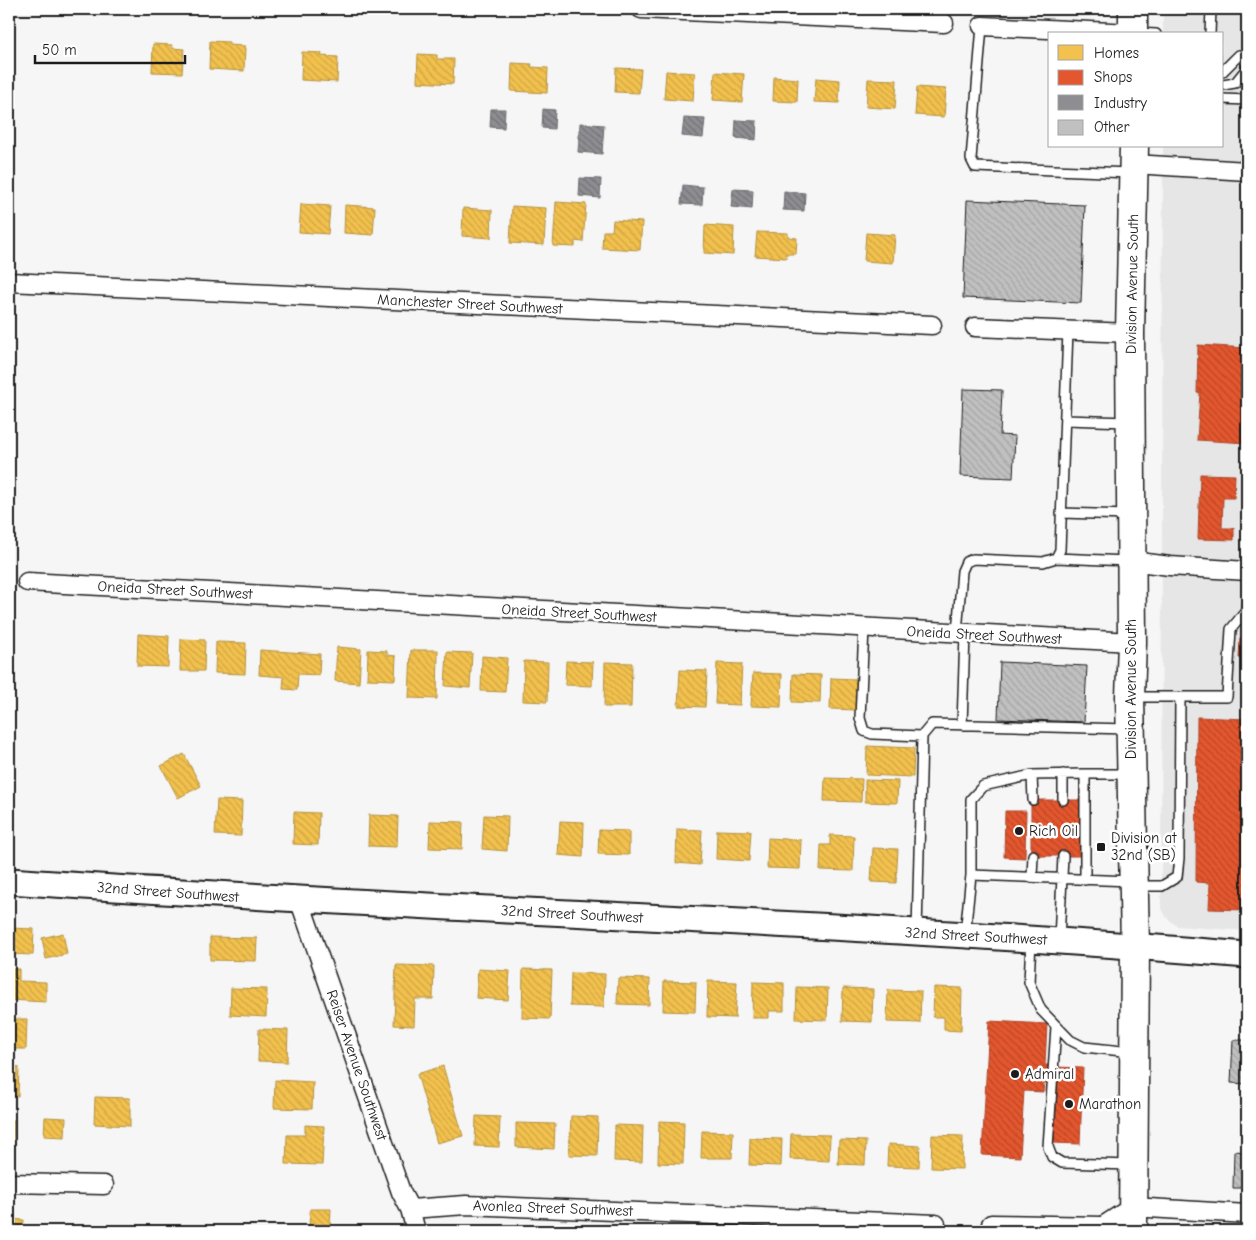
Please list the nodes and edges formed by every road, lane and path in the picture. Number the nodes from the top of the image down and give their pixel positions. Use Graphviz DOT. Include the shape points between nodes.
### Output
graph roads {
  1 [pos="641,9"];
  2 [pos="1211,9"];
  3 [pos="944,23"];
  4 [pos="982,26"];
  5 [pos="1139,27"];
  6 [pos="1210,32"];
  7 [pos="1239,55"];
  8 [pos="1247,68"];
  9 [pos="1224,72"];
  10 [pos="1224,86"];
  11 [pos="1224,100"];
  12 [pos="1247,100"];
  13 [pos="1134,161"];
  14 [pos="1247,171"];
  15 [pos="9,282"];
  16 [pos="932,325"];
  17 [pos="975,327"];
  18 [pos="1068,330"];
  19 [pos="1130,333"];
  20 [pos="1065,420"];
  21 [pos="1131,423"];
  22 [pos="1061,513"];
  23 [pos="1131,515"];
  24 [pos="1056,558"];
  25 [pos="1131,561"];
  26 [pos="1247,571"];
  27 [pos="27,582"];
  28 [pos="1247,600"];
  29 [pos="864,628"];
  30 [pos="961,633"];
  31 [pos="1132,642"];
  32 [pos="1130,696"];
  33 [pos="1180,697"];
  34 [pos="962,725"];
  35 [pos="1131,730"];
  36 [pos="922,736"];
  37 [pos="1063,774"];
  38 [pos="1085,774"];
  39 [pos="1132,774"];
  40 [pos="1032,775"];
  41 [pos="1033,800"];
  42 [pos="1063,800"];
  43 [pos="1033,855"];
  44 [pos="1063,856"];
  45 [pos="971,875"];
  46 [pos="1032,877"];
  47 [pos="1062,879"];
  48 [pos="1085,880"];
  49 [pos="9,881"];
  50 [pos="1134,884"];
  51 [pos="299,899"];
  52 [pos="917,932"];
  53 [pos="965,934"];
  54 [pos="1031,939"];
  55 [pos="1059,941"];
  56 [pos="1135,946"];
  57 [pos="1247,955"];
  58 [pos="1056,1027"];
  59 [pos="1134,1052"];
  60 [pos="1133,1165"];
  61 [pos="9,1183"];
  62 [pos="104,1185"];
  63 [pos="410,1209"];
  64 [pos="1247,1214"];
  65 [pos="1132,1219"];
  66 [pos="936,1224"];
  67 [pos="992,1224"];
  68 [pos="416,1231"];
  1 -- 3 [label="street"];
  2 -- 6 [label="lane"];
  4 -- 5 [label="street"];
  4 -- 13 [label="lane" via="971,159 975,167"];
  7 -- 9 [label="lane"];
  8 -- 10 [label="lane" via="1235,83"];
  11 -- 12 [label="lane"];
  13 -- 14 [label="street"];
  13 -- 19 [label="main road, Division Avenue South"];
  15 -- 16 [label="street, Manchester Street Southwest"];
  17 -- 18 [label="street"];
  18 -- 19 [label="street"];
  18 -- 20 [label="lane"];
  19 -- 21 [label="main road, Division Avenue South"];
  20 -- 21 [label="lane"];
  20 -- 22 [label="lane"];
  21 -- 23 [label="main road, Division Avenue South"];
  22 -- 23 [label="lane"];
  22 -- 24 [label="lane" via="1060,550"];
  23 -- 25 [label="main road, Division Avenue South"];
  24 -- 25 [label="lane"];
  24 -- 30 [label="lane" via="1044,562 973,559 966,562 962,572"];
  25 -- 26 [label="street"];
  25 -- 31 [label="main road, Division Avenue South"];
  27 -- 29 [label="street, Oneida Street Southwest"];
  28 -- 33 [label="lane" via="1246,612 1232,629 1227,697"];
  29 -- 30 [label="street, Oneida Street Southwest"];
  29 -- 36 [label="lane" via="860,718 864,731"];
  30 -- 31 [label="street, Oneida Street Southwest"];
  30 -- 34 [label="lane"];
  31 -- 32 [label="main road, Division Avenue South"];
  32 -- 33 [label="lane"];
  32 -- 35 [label="main road, Division Avenue South"];
  33 -- 50 [label="lane" via="1177,877 1162,886"];
  34 -- 35 [label="lane"];
  34 -- 36 [label="lane" via="932,724"];
  35 -- 39 [label="main road, Division Avenue South"];
  36 -- 52 [label="lane"];
  37 -- 38 [label="lane"];
  37 -- 40 [label="lane"];
  37 -- 42 [label="lane"];
  38 -- 39 [label="lane"];
  38 -- 48 [label="lane"];
  39 -- 50 [label="main road, Division Avenue South"];
  40 -- 41 [label="lane"];
  40 -- 45 [label="lane" via="983,786 971,799"];
  43 -- 46 [label="lane"];
  44 -- 47 [label="lane"];
  45 -- 46 [label="lane"];
  45 -- 53 [label="lane"];
  46 -- 47 [label="lane"];
  47 -- 48 [label="lane"];
  47 -- 55 [label="lane"];
  48 -- 50 [label="lane"];
  49 -- 51 [label="street, 32nd Street Southwest"];
  50 -- 56 [label="main road, Division Avenue South"];
  51 -- 52 [label="street, 32nd Street Southwest"];
  51 -- 63 [label="street, Reiser Avenue Southwest"];
  52 -- 53 [label="street, 32nd Street Southwest"];
  53 -- 54 [label="street, 32nd Street Southwest"];
  54 -- 55 [label="street, 32nd Street Southwest"];
  54 -- 58 [label="lane" via="1029,982 1041,1010"];
  55 -- 56 [label="street, 32nd Street Southwest"];
  56 -- 57 [label="street, 32nd Street Southwest"];
  56 -- 59 [label="main road, Division Avenue South"];
  58 -- 59 [label="lane" via="1084,1047"];
  58 -- 60 [label="lane" via="1048,1147 1052,1156 1062,1163"];
  59 -- 60 [label="main road, Division Avenue South"];
  60 -- 65 [label="main road, Division Avenue South"];
  61 -- 62 [label="street"];
  63 -- 66 [label="street, Avonlea Street Southwest" via="466,1204"];
  63 -- 68 [label="street, Reiser Avenue Southwest"];
  64 -- 65 [label="street"];
  65 -- 67 [label="street" via="1103,1226"];
}
